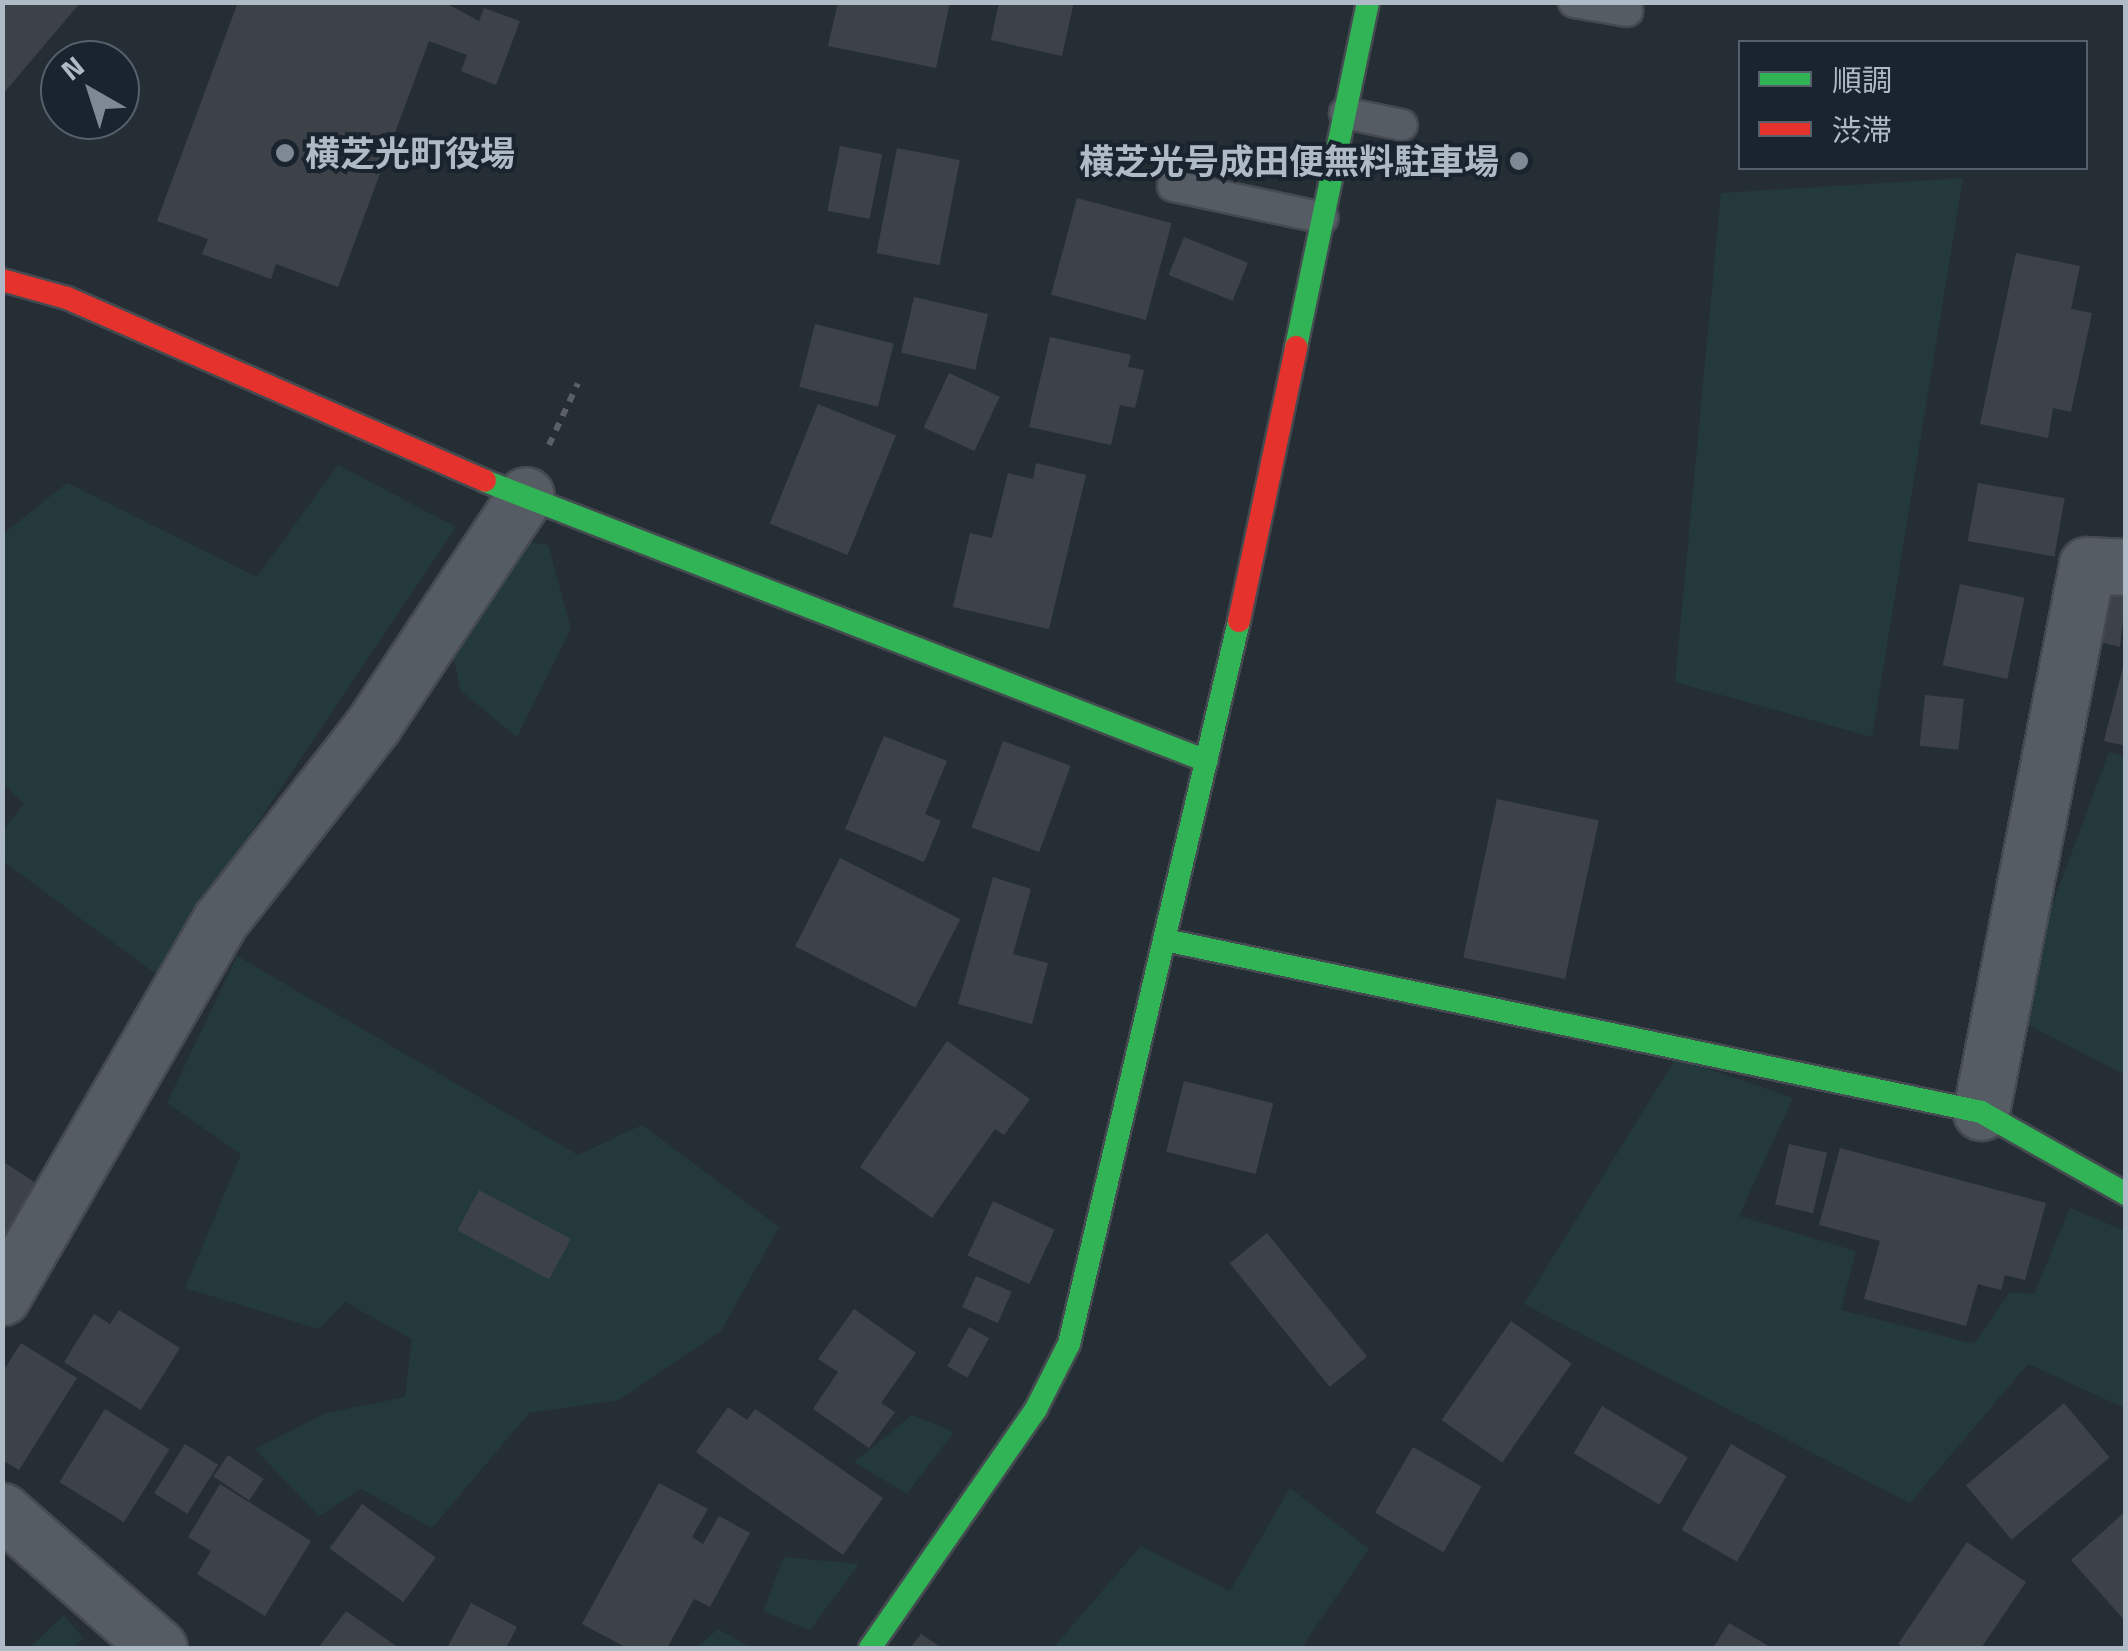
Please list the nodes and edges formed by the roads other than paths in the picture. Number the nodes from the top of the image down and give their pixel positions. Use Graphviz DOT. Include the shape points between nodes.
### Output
graph roads {
  1 [pos="1368,2"];
  2 [pos="1574,2"];
  3 [pos="1627,11"];
  4 [pos="1345,113"];
  5 [pos="1402,125"];
  6 [pos="1173,186"];
  7 [pos="1324,218"];
  8 [pos="2,280"];
  9 [pos="526,495"];
  10 [pos="2126,567"];
  11 [pos="1207,761"];
  12 [pos="1166,940"];
  13 [pos="1982,1112"];
  14 [pos="2126,1194"];
  15 [pos="2,1297"];
  16 [pos="2,1511"];
  17 [pos="159,1648"];
  18 [pos="870,1648"];
  1 -- 4 [label="street"];
  2 -- 3 [label="lane"];
  4 -- 5 [label="lane"];
  4 -- 7 [label="street"];
  6 -- 7 [label="lane"];
  7 -- 11 [label="street"];
  8 -- 9 [label="street" via="67,298"];
  9 -- 11 [label="street" via="897,648"];
  9 -- 15 [label="street" via="373,724 220,921"];
  10 -- 13 [label="street" via="2087,565"];
  11 -- 12 [label="street"];
  12 -- 13 [label="street"];
  12 -- 18 [label="street" via="1068,1344 1036,1408"];
  13 -- 14 [label="street"];
  16 -- 17 [label="street"];
}
